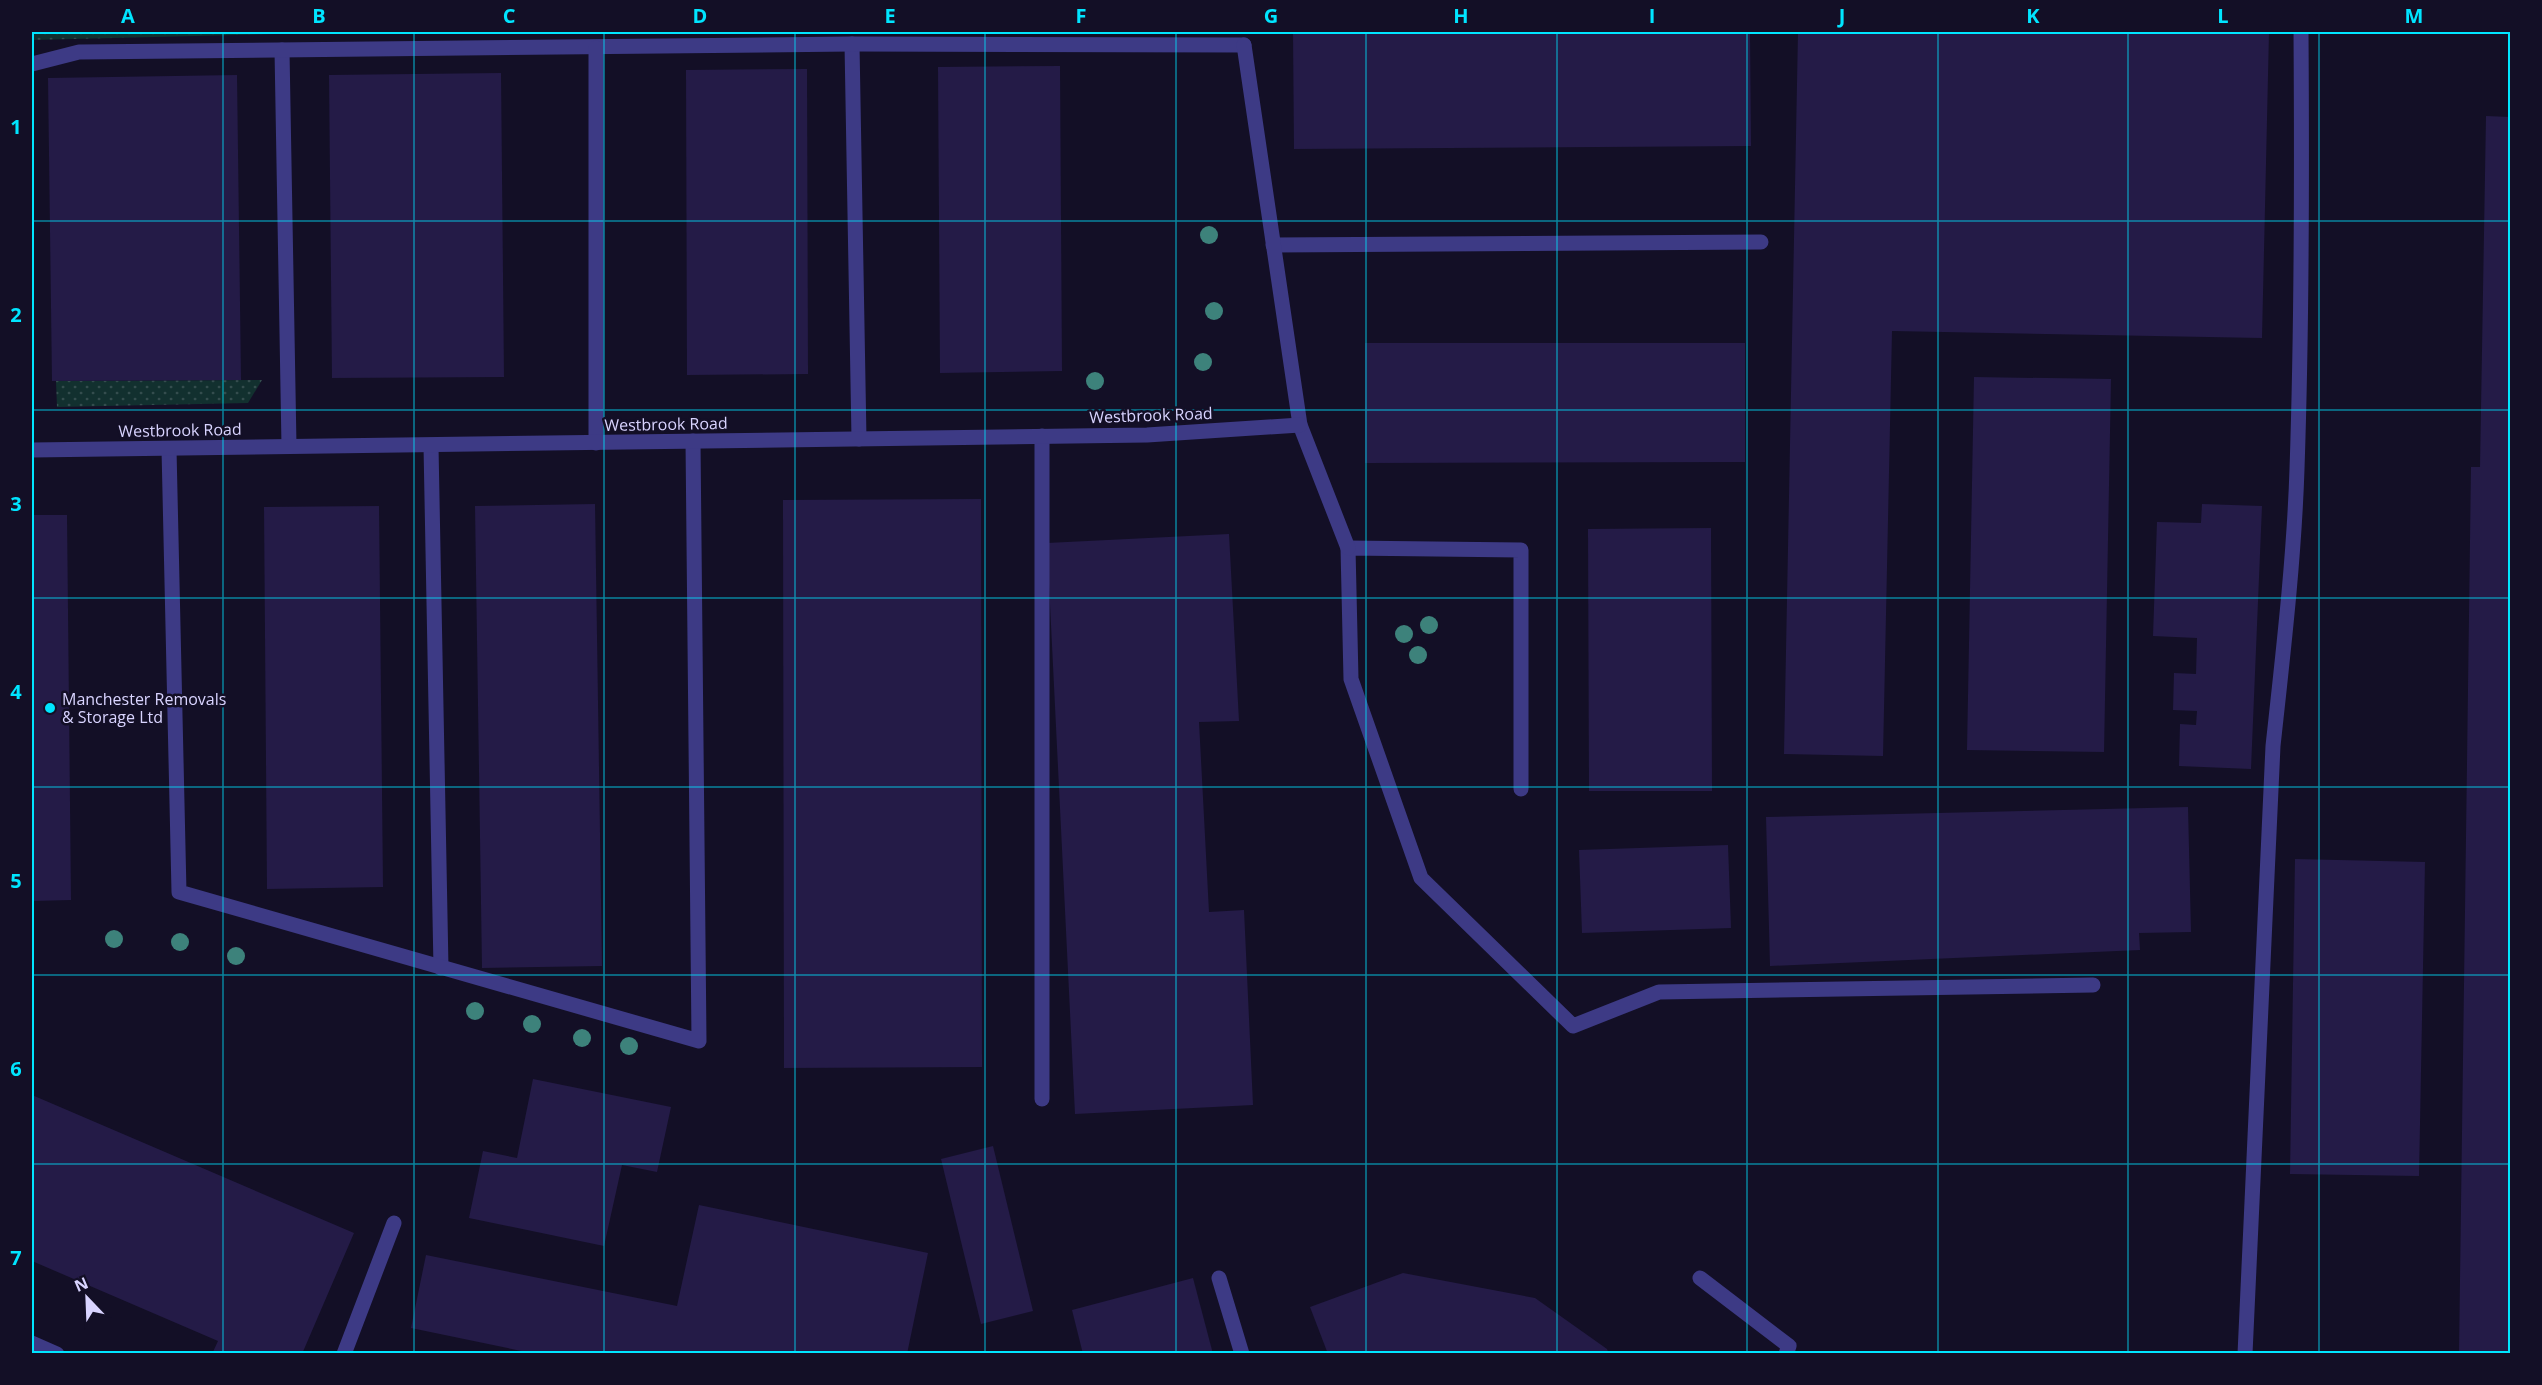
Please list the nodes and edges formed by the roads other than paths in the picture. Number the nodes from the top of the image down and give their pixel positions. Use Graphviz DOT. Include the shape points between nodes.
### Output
graph roads {
  1 [pos="2301,32"];
  2 [pos="852,44"];
  3 [pos="596,48"];
  4 [pos="282,50"];
  5 [pos="32,64"];
  6 [pos="1761,242"];
  7 [pos="1273,245"];
  8 [pos="1300,425"];
  9 [pos="1042,436"];
  10 [pos="859,440"];
  11 [pos="693,441"];
  12 [pos="596,443"];
  13 [pos="289,446"];
  14 [pos="431,446"];
  15 [pos="169,449"];
  16 [pos="32,450"];
  17 [pos="1348,548"];
  18 [pos="1521,789"];
  19 [pos="441,969"];
  20 [pos="2093,985"];
  21 [pos="1042,1099"];
  22 [pos="394,1223"];
  23 [pos="1218,1278"];
  24 [pos="1700,1278"];
  25 [pos="32,1343"];
  26 [pos="57,1353"];
  27 [pos="344,1353"];
  28 [pos="1242,1353"];
  29 [pos="1786,1353"];
  30 [pos="2244,1353"];
  1 -- 30 [label="street" via="2297,471 2273,746"];
  2 -- 3 [label="street"];
  2 -- 7 [label="street" via="1244,45"];
  2 -- 10 [label="street"];
  3 -- 4 [label="street"];
  3 -- 12 [label="street"];
  4 -- 5 [label="street" via="79,52"];
  4 -- 13 [label="street"];
  6 -- 7 [label="street"];
  7 -- 8 [label="street"];
  8 -- 9 [label="street, Westbrook Road" via="1147,435"];
  8 -- 17 [label="street"];
  9 -- 10 [label="street, Westbrook Road"];
  9 -- 21 [label="street"];
  10 -- 11 [label="street, Westbrook Road"];
  11 -- 12 [label="street, Westbrook Road"];
  11 -- 19 [label="street" via="699,1041"];
  12 -- 14 [label="street, Westbrook Road"];
  13 -- 14 [label="street, Westbrook Road"];
  13 -- 15 [label="street, Westbrook Road"];
  14 -- 19 [label="street"];
  15 -- 16 [label="street, Westbrook Road"];
  15 -- 19 [label="street" via="179,892"];
  17 -- 18 [label="street" via="1521,550"];
  17 -- 20 [label="street" via="1351,679 1421,878 1573,1026 1659,992"];
  22 -- 27 [label="street"];
  23 -- 28 [label="street"];
  24 -- 29 [label="street" via="1789,1346"];
  25 -- 26 [label="street"];
}
